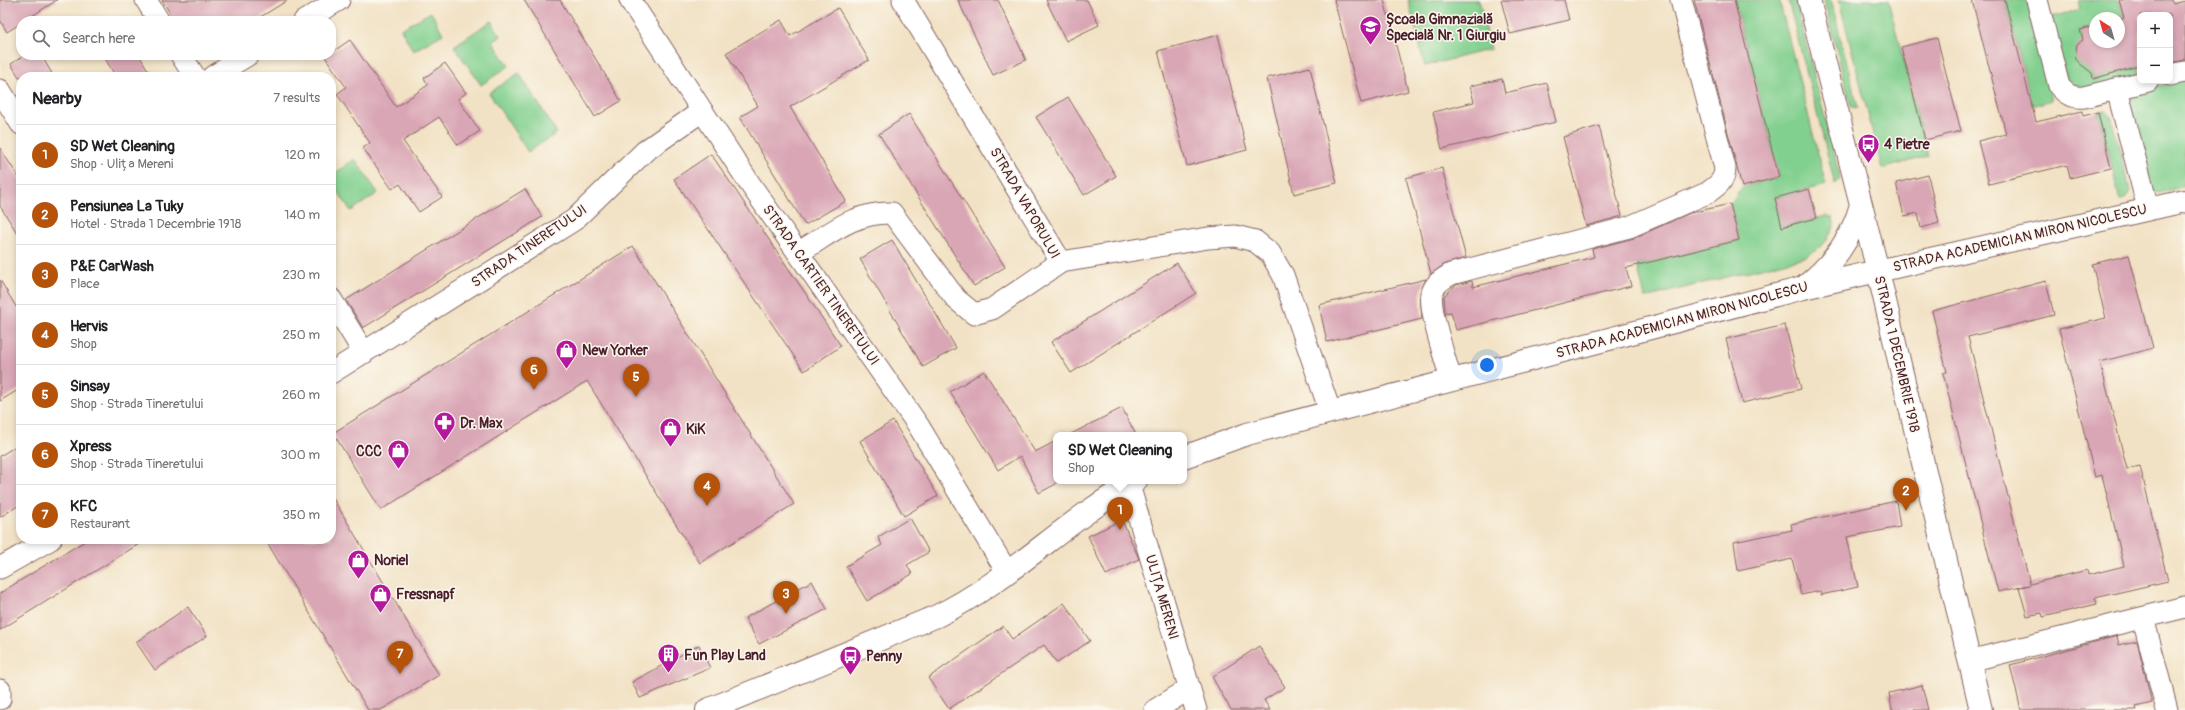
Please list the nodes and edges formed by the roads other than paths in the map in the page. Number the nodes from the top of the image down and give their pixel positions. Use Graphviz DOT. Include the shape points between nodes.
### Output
graph roads {
  1 [pos="146,0"];
  2 [pos="338,0"];
  3 [pos="630,0"];
  4 [pos="903,0"];
  5 [pos="1681,0"];
  6 [pos="1809,0"];
  7 [pos="2037,0"];
  8 [pos="156,16"];
  9 [pos="312,16"];
  10 [pos="184,60"];
  11 [pos="240,60"];
  12 [pos="191,72"];
  13 [pos="220,72"];
  14 [pos="2185,72"];
  15 [pos="2173,74"];
  16 [pos="2137,84"];
  17 [pos="2117,89"];
  18 [pos="0,90"];
  19 [pos="702,111"];
  20 [pos="16,116"];
  21 [pos="2185,201"];
  22 [pos="1861,205"];
  23 [pos="2148,208"];
  24 [pos="798,253"];
  25 [pos="1061,262"];
  26 [pos="1878,271"];
  27 [pos="1803,288"];
  28 [pos="336,307"];
  29 [pos="364,353"];
  30 [pos="336,370"];
  31 [pos="1451,380"];
  32 [pos="1330,411"];
  33 [pos="1187,456"];
  34 [pos="1131,484"];
  35 [pos="1133,484"];
  36 [pos="42,544"];
  37 [pos="0,568"];
  38 [pos="1007,572"];
  39 [pos="2185,607"];
  40 [pos="2144,618"];
  41 [pos="1969,661"];
  42 [pos="1189,689"];
  43 [pos="0,690"];
  44 [pos="0,699"];
  45 [pos="707,710"];
  46 [pos="1155,710"];
  47 [pos="1196,710"];
  48 [pos="1981,710"];
  49 [pos="2167,710"];
  1 -- 8 [label="street"];
  2 -- 9 [label="street"];
  3 -- 19 [label="street, STRADA CARTIER TINERETULUI"];
  4 -- 25 [label="street, STRADA VAPORULUI"];
  5 -- 31 [label="street" via="1725,176 1707,193 1629,226 1451,274 1438,281 1432,293 1432,306"];
  6 -- 22 [label="street, STRADA 1 DECEMBRIE 1918"];
  7 -- 17 [label="street" via="2062,90 2070,96 2079,98"];
  10 -- 12 [label="street"];
  11 -- 13 [label="street"];
  14 -- 15 [label="street"];
  16 -- 17 [label="street"];
  17 -- 23 [label="street"];
  18 -- 20 [label="street"];
  19 -- 24 [label="street, STRADA CARTIER TINERETULUI"];
  19 -- 29 [label="street, STRADA TINERETULUI" via="644,151 574,220"];
  21 -- 23 [label="street, STRADA ACADEMICIAN MIRON NICOLESCU"];
  22 -- 26 [label="street, STRADA 1 DECEMBRIE 1918"];
  22 -- 27 [label="street" via="1855,225 1843,247 1829,266"];
  23 -- 26 [label="street, STRADA ACADEMICIAN MIRON NICOLESCU"];
  24 -- 25 [label="street, STRADA VAPORULUI" via="856,218 875,212 892,213 956,299 974,314 992,309"];
  24 -- 38 [label="street, STRADA CARTIER TINERETULUI" via="918,425"];
  25 -- 32 [label="street" via="1208,238 1235,236 1255,241 1270,253 1283,275"];
  26 -- 27 [label="street, STRADA ACADEMICIAN MIRON NICOLESCU"];
  26 -- 41 [label="street, STRADA 1 DECEMBRIE 1918"];
  27 -- 31 [label="street, STRADA ACADEMICIAN MIRON NICOLESCU"];
  28 -- 29 [label="street"];
  29 -- 30 [label="street, STRADA TINERETULUI"];
  31 -- 32 [label="street, STRADA ACADEMICIAN MIRON NICOLESCU"];
  32 -- 33 [label="street, STRADA ACADEMICIAN MIRON NICOLESCU" via="1247,434"];
  34 -- 38 [label="street" via="1078,519"];
  35 -- 42 [label="street, ULIȚA MERENI"];
  36 -- 37 [label="street"];
  38 -- 45 [label="street" via="963,603 937,616"];
  39 -- 40 [label="street"];
  40 -- 41 [label="street"];
  40 -- 49 [label="street"];
  41 -- 48 [label="street, STRADA 1 DECEMBRIE 1918"];
  42 -- 46 [label="street"];
  42 -- 47 [label="street, ULIȚA MERENI"];
  43 -- 44 [label="street"];
}
